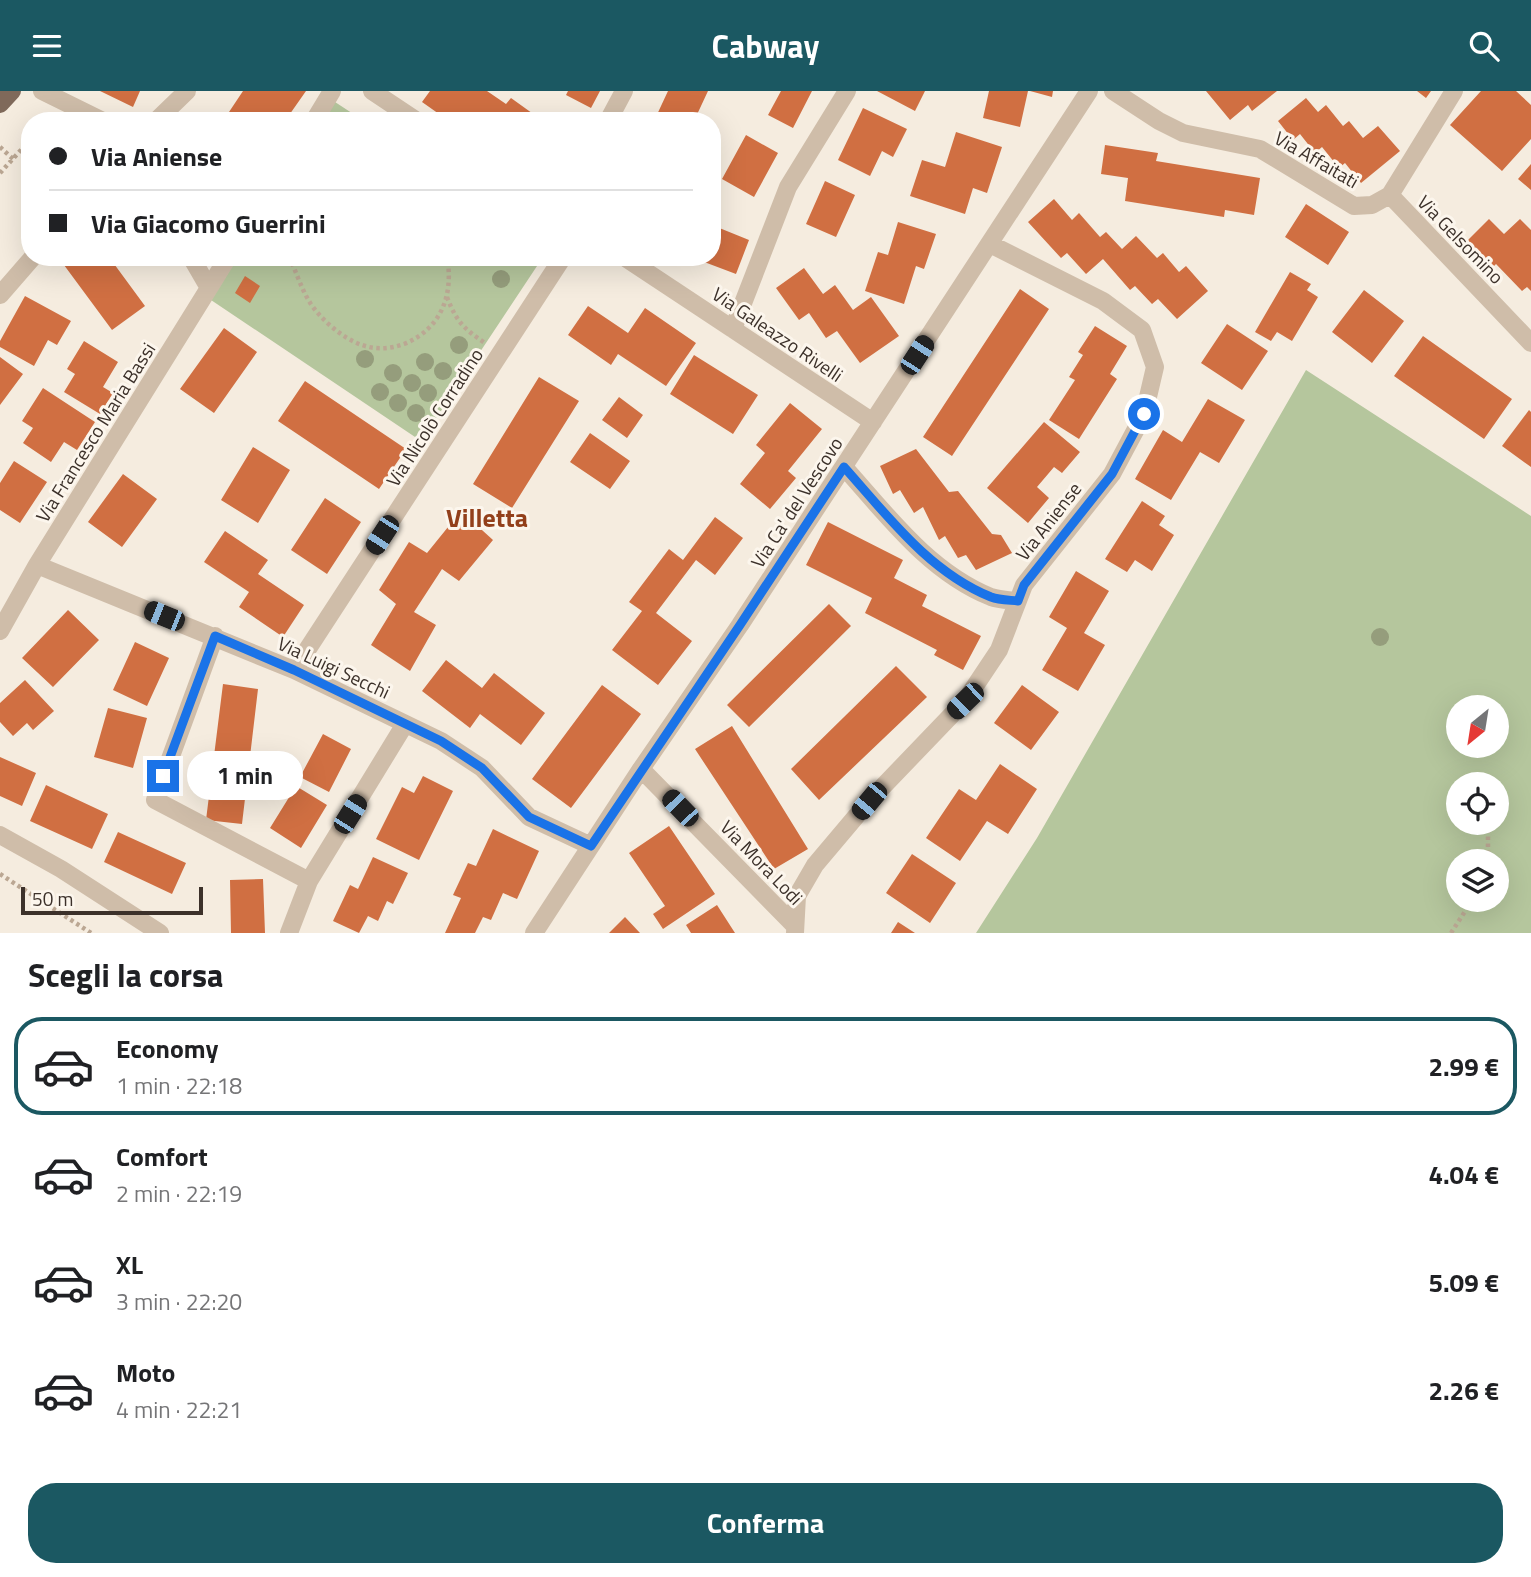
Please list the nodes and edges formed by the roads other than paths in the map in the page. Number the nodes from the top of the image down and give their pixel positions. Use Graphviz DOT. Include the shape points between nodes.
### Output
graph roads {
  1 [pos="12,91"];
  2 [pos="42,91"];
  3 [pos="187,91"];
  4 [pos="332,91"];
  5 [pos="372,91"];
  6 [pos="624,91"];
  7 [pos="847,91"];
  8 [pos="1089,91"];
  9 [pos="1113,91"];
  10 [pos="1454,91"];
  11 [pos="396,97"];
  12 [pos="0,104"];
  13 [pos="85,112"];
  14 [pos="165,112"];
  15 [pos="319,112"];
  16 [pos="409,112"];
  17 [pos="613,112"];
  18 [pos="1390,195"];
  19 [pos="990,244"];
  20 [pos="25,266"];
  21 [pos="196,266"];
  22 [pos="222,266"];
  23 [pos="556,266"];
  24 [pos="637,266"];
  25 [pos="209,288"];
  26 [pos="0,295"];
  27 [pos="733,330"];
  28 [pos="1531,343"];
  29 [pos="873,422"];
  30 [pos="844,467"];
  31 [pos="37,565"];
  32 [pos="1018,601"];
  33 [pos="5,609"];
  34 [pos="0,631"];
  35 [pos="215,636"];
  36 [pos="294,670"];
  37 [pos="405,724"];
  38 [pos="641,769"];
  39 [pos="0,835"];
  40 [pos="591,846"];
  41 [pos="309,881"];
  42 [pos="795,929"];
  43 [pos="159,933"];
  44 [pos="289,933"];
  45 [pos="534,933"];
  1 -- 12 [label="main road"];
  2 -- 13 [label="street"];
  3 -- 14 [label="street"];
  4 -- 15 [label="street"];
  5 -- 11 [label="street"];
  6 -- 17 [label="street"];
  7 -- 27 [label="street" via="788,187"];
  8 -- 19 [label="street, Via Ca' del Vescovo"];
  9 -- 18 [label="street, Via Affaitati" via="1183,133 1260,149 1354,205 1372,205"];
  10 -- 18 [label="street"];
  11 -- 16 [label="street"];
  18 -- 28 [label="street, Via Gelsomino"];
  19 -- 29 [label="street, Via Ca' del Vescovo"];
  19 -- 32 [label="street, Via Aniense" via="1103,301 1142,330 1155,367 1144,414 1112,474 1024,585"];
  20 -- 26 [label="street"];
  21 -- 25 [label="street"];
  22 -- 25 [label="street, Via Francesco Maria Bassi"];
  23 -- 36 [label="street, Via Nicolò Corradino"];
  24 -- 27 [label="street, Via Galeazzo Rivelli"];
  25 -- 31 [label="street, Via Francesco Maria Bassi"];
  27 -- 29 [label="street, Via Galeazzo Rivelli"];
  29 -- 30 [label="street, Via Ca' del Vescovo"];
  30 -- 32 [label="street" via="907,539 957,579 993,598"];
  30 -- 38 [label="street, Via Ca' del Vescovo"];
  31 -- 33 [label="street, Via Francesco Maria Bassi"];
  31 -- 35 [label="street, Via Luigi Secchi"];
  32 -- 42 [label="street, Via Aniense" via="999,650 965,701 815,865 797,896"];
  33 -- 34 [label="street, Via Francesco Maria Bassi"];
  35 -- 36 [label="street, Via Luigi Secchi"];
  35 -- 41 [label="street" via="155,800"];
  36 -- 37 [label="street, Via Luigi Secchi"];
  37 -- 40 [label="street, Via Luigi Secchi" via="482,768 529,817"];
  37 -- 41 [label="street"];
  38 -- 40 [label="street, Via Ca' del Vescovo"];
  38 -- 42 [label="street, Via Mora Lodi"];
  39 -- 43 [label="street"];
  40 -- 45 [label="street, Via Ca' del Vescovo"];
  41 -- 44 [label="street"];
}
